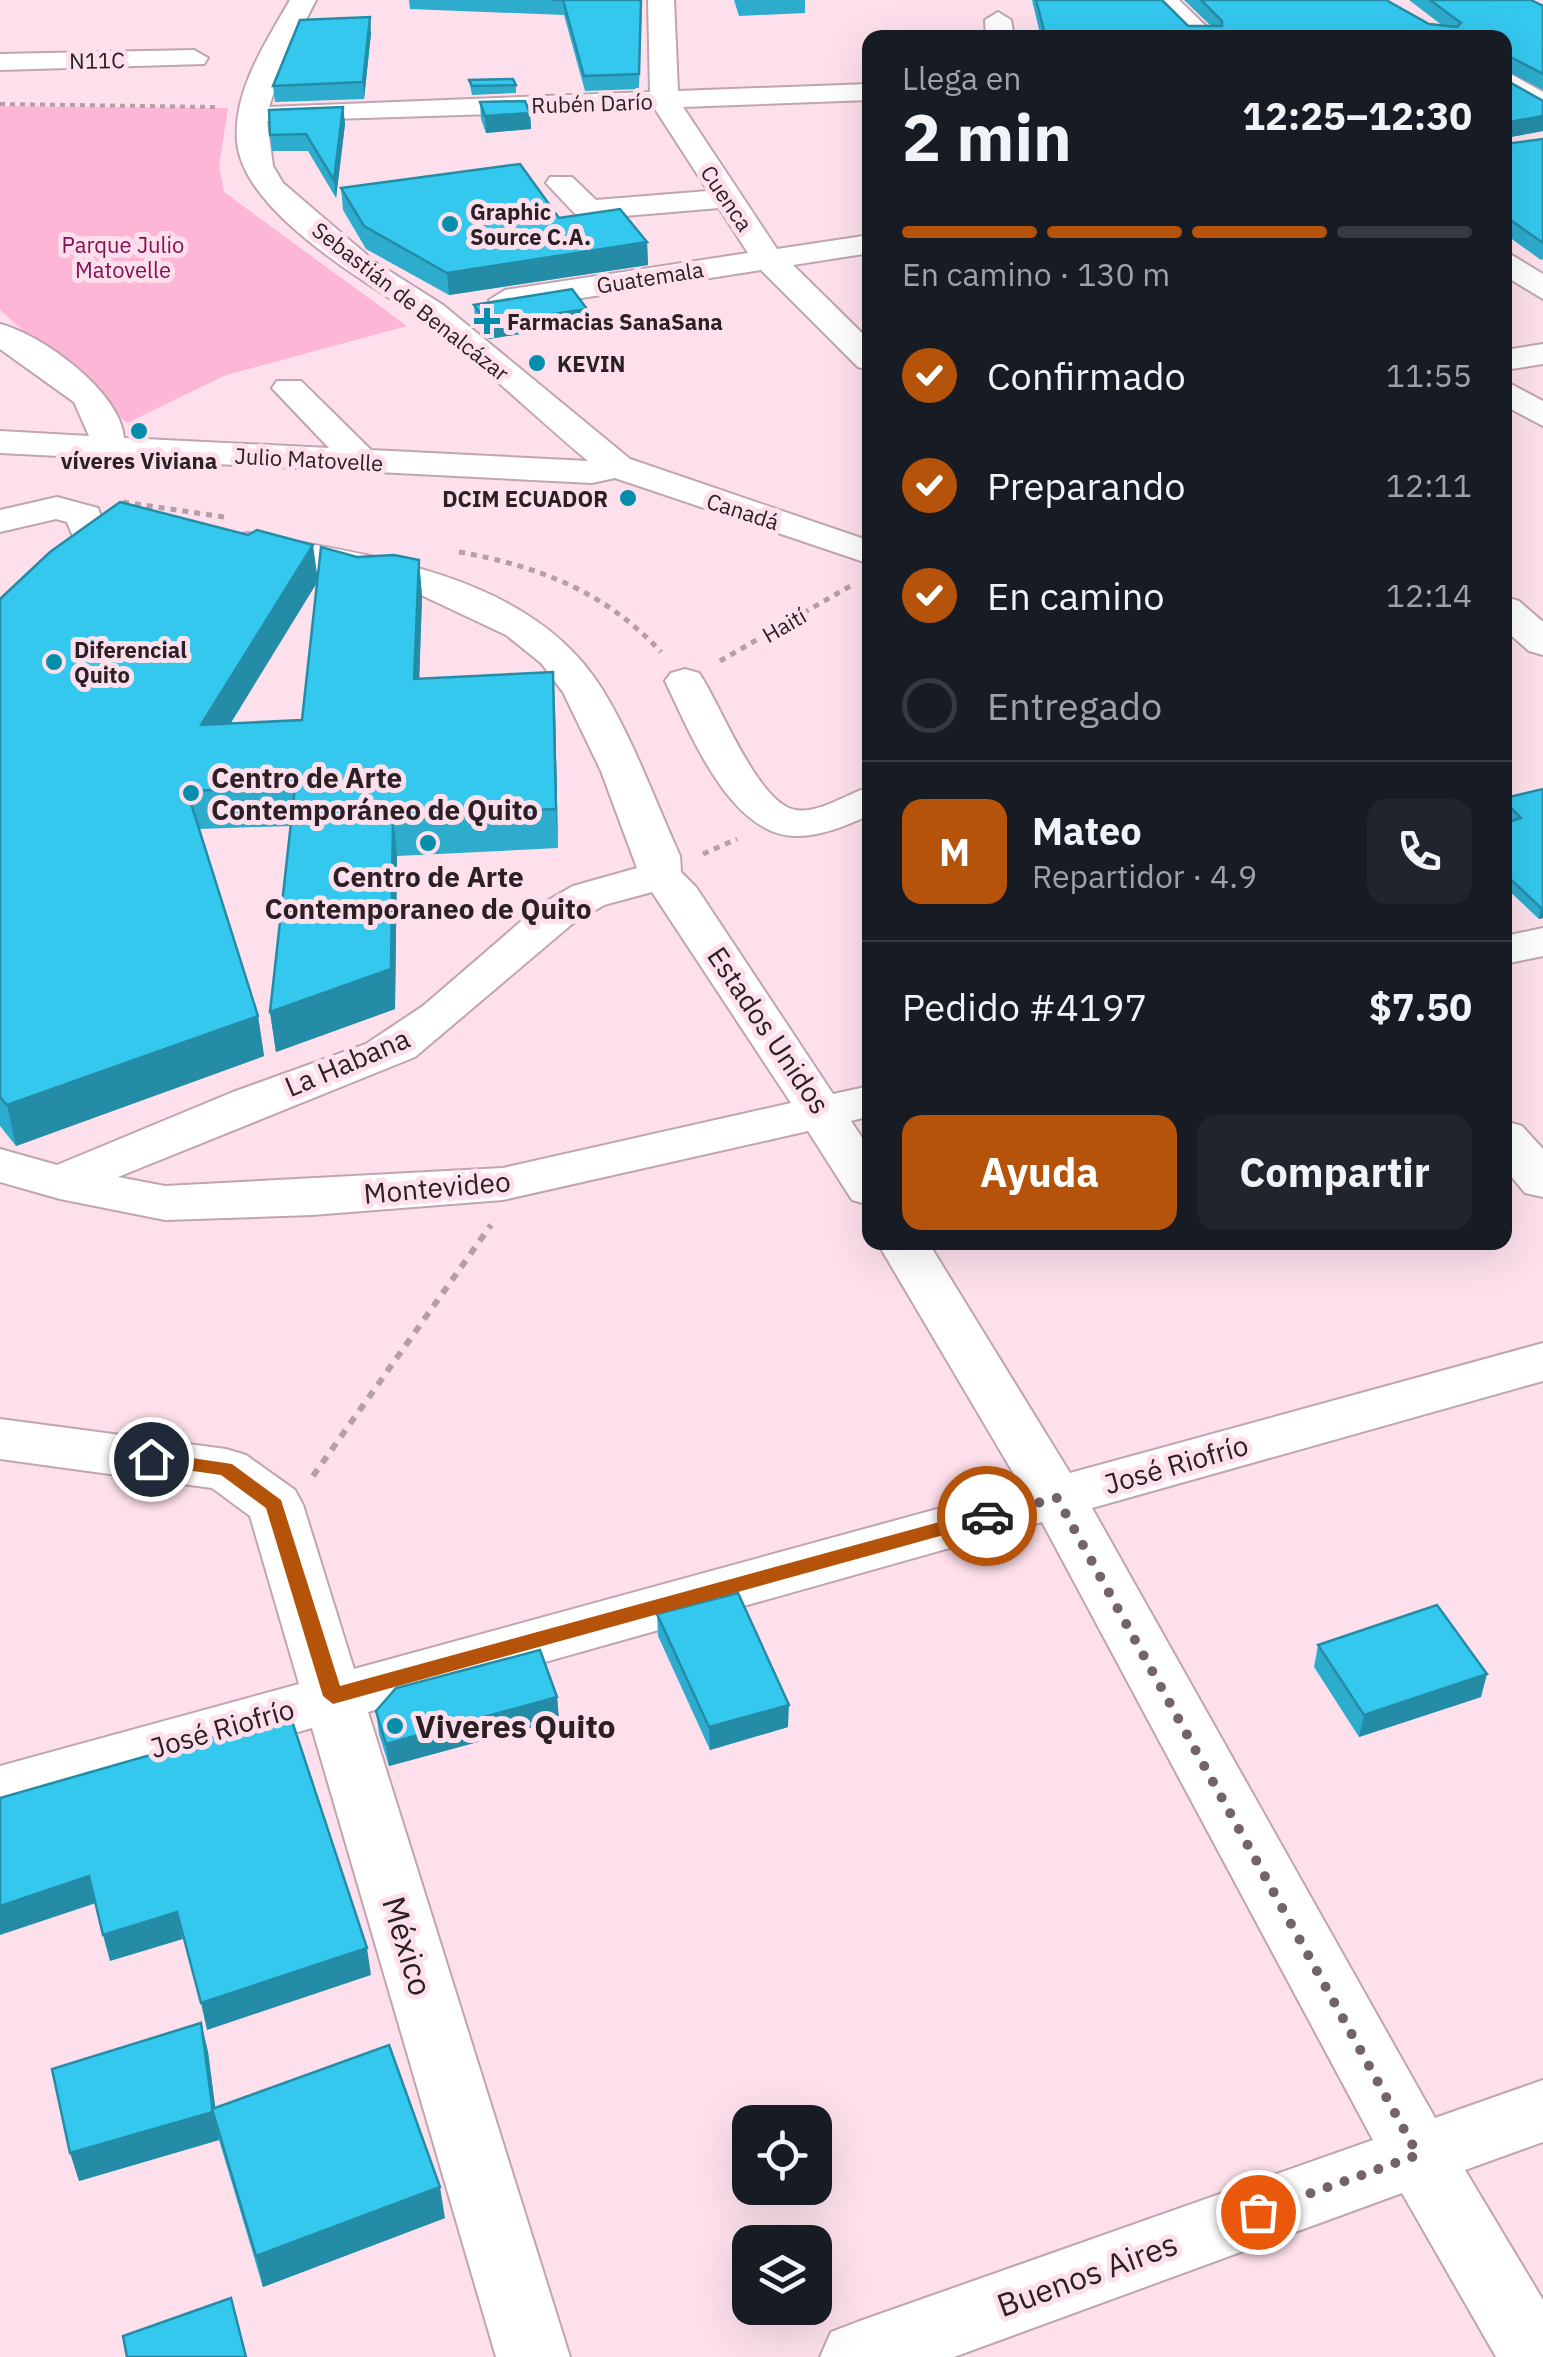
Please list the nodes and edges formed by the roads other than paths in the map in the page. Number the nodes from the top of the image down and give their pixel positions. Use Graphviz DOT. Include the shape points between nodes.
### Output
graph roads {
  1 [pos="303,0"];
  2 [pos="661,0"];
  3 [pos="1164,0"];
  4 [pos="1197,30"];
  5 [pos="194,58"];
  6 [pos="0,62"];
  7 [pos="1512,84"];
  8 [pos="862,92"];
  9 [pos="664,100"];
  10 [pos="1543,104"];
  11 [pos="240,111"];
  12 [pos="562,183"];
  13 [pos="727,198"];
  14 [pos="862,245"];
  15 [pos="768,259"];
  16 [pos="1512,266"];
  17 [pos="1543,289"];
  18 [pos="459,308"];
  19 [pos="0,334"];
  20 [pos="862,352"];
  21 [pos="1543,354"];
  22 [pos="1512,359"];
  23 [pos="288,388"];
  24 [pos="1512,396"];
  25 [pos="1543,416"];
  26 [pos="0,442"];
  27 [pos="107,448"];
  28 [pos="362,462"];
  29 [pos="617,467"];
  30 [pos="0,521"];
  31 [pos="128,521"];
  32 [pos="218,538"];
  33 [pos="861,569"];
  34 [pos="1512,615"];
  35 [pos="1543,643"];
  36 [pos="699,673"];
  37 [pos="862,803"];
  38 [pos="678,868"];
  39 [pos="1543,942"];
  40 [pos="1512,949"];
  41 [pos="847,1107"];
  42 [pos="1512,1146"];
  43 [pos="862,1160"];
  44 [pos="0,1164"];
  45 [pos="1543,1181"];
  46 [pos="60,1183"];
  47 [pos="907,1250"];
  48 [pos="1543,1362"];
  49 [pos="0,1439"];
  50 [pos="1057,1498"];
  51 [pos="333,1696"];
  52 [pos="0,1791"];
  53 [pos="1543,2111"];
  54 [pos="1418,2155"];
  55 [pos="532,2357"];
  56 [pos="856,2357"];
  57 [pos="1536,2357"];
  1 -- 11 [label="street, Sebastián de Benalcázar"];
  2 -- 9 [label="street"];
  3 -- 4 [label="street"];
  5 -- 6 [label="street, N11C"];
  7 -- 10 [label="street"];
  8 -- 9 [label="street, Rubén Darío"];
  9 -- 11 [label="street, Rubén Darío"];
  9 -- 13 [label="street, Cuenca"];
  11 -- 18 [label="street, Sebastián de Benalcázar" via="259,174 271,188 364,269"];
  12 -- 13 [label="street" via="588,210"];
  13 -- 15 [label="street, Cuenca"];
  14 -- 15 [label="street, Guatemala"];
  15 -- 18 [label="street, Guatemala"];
  15 -- 20 [label="street, Cuenca"];
  16 -- 17 [label="street"];
  18 -- 29 [label="street, Sebastián de Benalcázar"];
  19 -- 27 [label="street" via="94,400 109,430"];
  21 -- 22 [label="street"];
  23 -- 28 [label="street"];
  24 -- 25 [label="street"];
  26 -- 27 [label="street, Julio Matovelle"];
  27 -- 28 [label="street, Julio Matovelle"];
  28 -- 29 [label="street, Julio Matovelle" via="592,472"];
  29 -- 33 [label="street, Canadá"];
  30 -- 31 [label="street" via="56,508 86,516 73,544"];
  32 -- 38 [label="street" via="440,585 535,638 582,688 658,856"];
  34 -- 35 [label="street"];
  36 -- 37 [label="street" via="762,828"];
  38 -- 41 [label="street, Estados Unidos" via="674,887"];
  38 -- 46 [label="street, La Habana" via="592,891 512,949 408,1042 189,1125"];
  39 -- 40 [label="street"];
  41 -- 43 [label="street, Estados Unidos"];
  41 -- 46 [label="street, Montevideo" via="503,1184 165,1202"];
  42 -- 45 [label="street"];
  44 -- 46 [label="street, Montevideo"];
  47 -- 50 [label="street"];
  48 -- 50 [label="street, José Riofrío"];
  49 -- 51 [label="street, México" via="226,1469 274,1504 296,1510"];
  50 -- 51 [label="street, José Riofrío"];
  50 -- 54 [label="street"];
  51 -- 52 [label="street, José Riofrío"];
  51 -- 55 [label="street, México"];
  53 -- 54 [label="street, Buenos Aires"];
  54 -- 56 [label="street, Buenos Aires"];
  54 -- 57 [label="street"];
}
